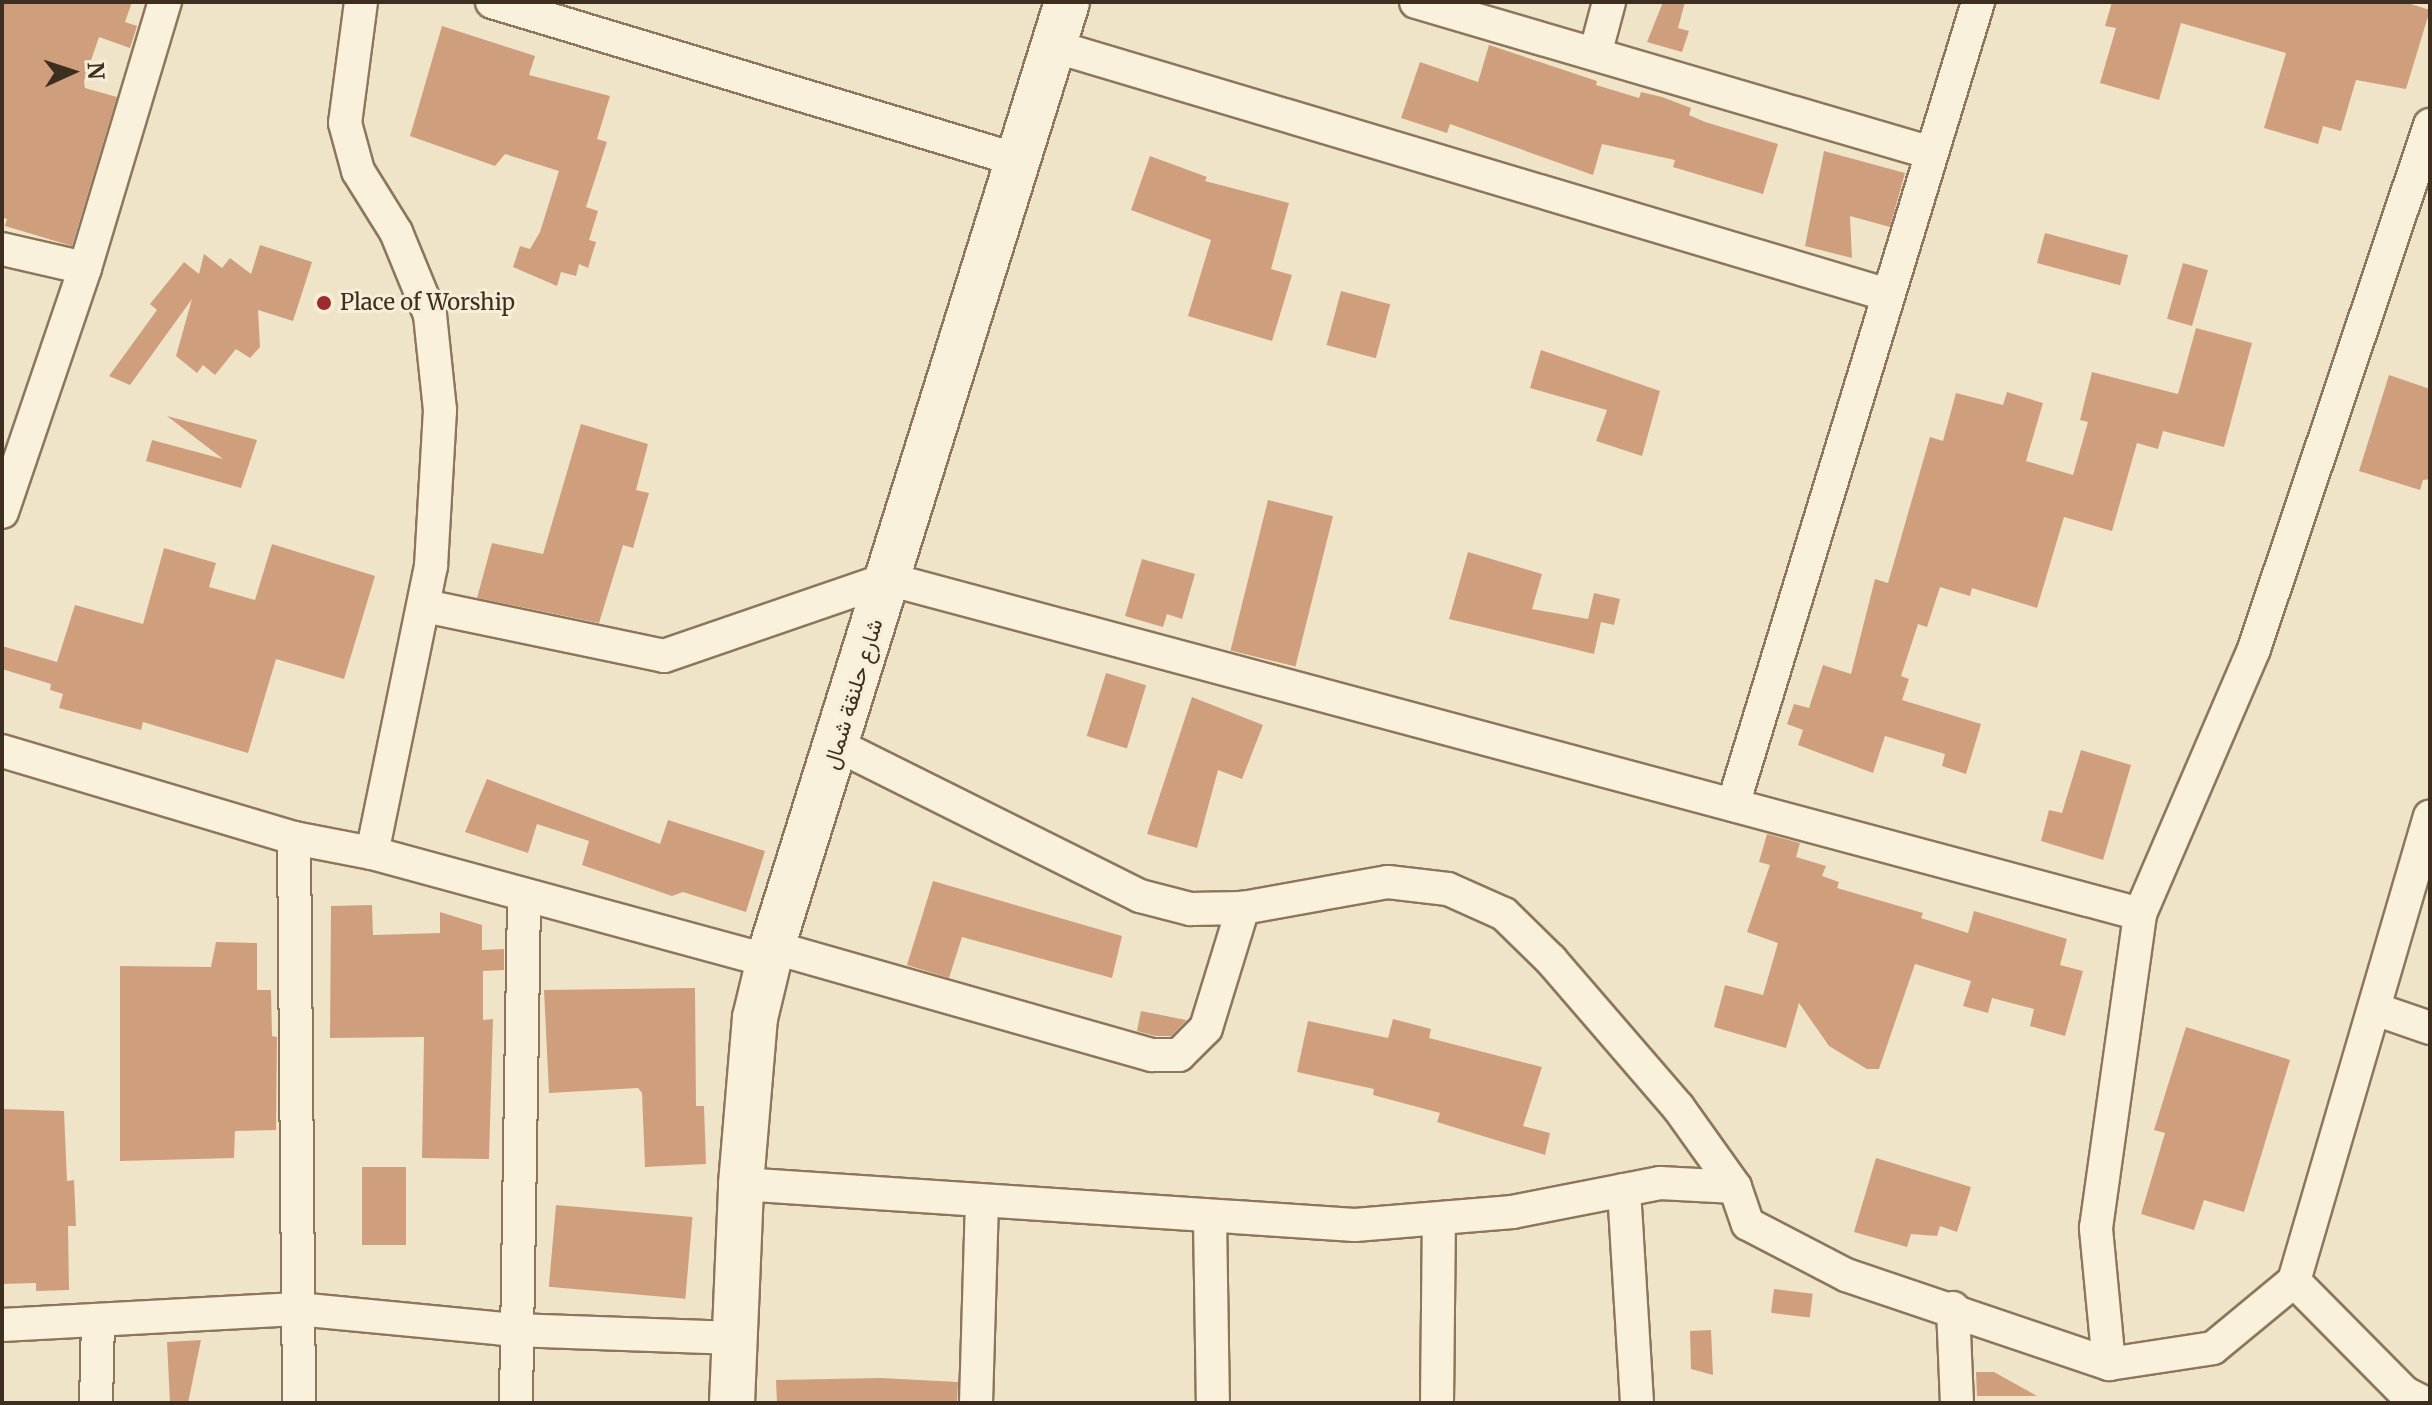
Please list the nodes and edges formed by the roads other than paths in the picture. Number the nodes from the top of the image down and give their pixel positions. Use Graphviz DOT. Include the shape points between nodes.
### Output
graph roads {
  1 [pos="165,2"];
  2 [pos="361,2"];
  3 [pos="492,2"];
  4 [pos="1067,2"];
  5 [pos="1416,2"];
  6 [pos="1609,2"];
  7 [pos="1978,2"];
  8 [pos="1053,46"];
  9 [pos="1596,51"];
  10 [pos="2430,125"];
  11 [pos="1928,152"];
  12 [pos="1021,161"];
  13 [pos="2,249"];
  14 [pos="85,268"];
  15 [pos="1885,294"];
  16 [pos="2,512"];
  17 [pos="888,579"];
  18 [pos="425,606"];
  19 [pos="837,745"];
  20 [pos="2,751"];
  21 [pos="1733,805"];
  22 [pos="2430,817"];
  23 [pos="294,838"];
  24 [pos="372,853"];
  25 [pos="524,898"];
  26 [pos="1243,908"];
  27 [pos="2140,914"];
  28 [pos="771,954"];
  29 [pos="2375,1009"];
  30 [pos="2430,1028"];
  31 [pos="741,1184"];
  32 [pos="1735,1187"];
  33 [pos="1624,1190"];
  34 [pos="982,1201"];
  35 [pos="1210,1218"];
  36 [pos="1439,1222"];
  37 [pos="2294,1281"];
  38 [pos="1953,1308"];
  39 [pos="297,1309"];
  40 [pos="98,1323"];
  41 [pos="2,1325"];
  42 [pos="514,1330"];
  43 [pos="735,1338"];
  44 [pos="2109,1364"];
  45 [pos="96,1403"];
  46 [pos="299,1403"];
  47 [pos="516,1403"];
  48 [pos="732,1403"];
  49 [pos="976,1403"];
  50 [pos="1213,1403"];
  51 [pos="1437,1403"];
  52 [pos="1637,1403"];
  53 [pos="1957,1403"];
  54 [pos="2425,1403"];
  1 -- 14 [label="street"];
  2 -- 18 [label="street" via="345,123 358,171 396,232 430,315 440,410"];
  3 -- 12 [label="street"];
  4 -- 8 [label="street, شارع حلنقة شمال"];
  5 -- 9 [label="street"];
  6 -- 9 [label="street"];
  7 -- 11 [label="street"];
  8 -- 12 [label="street, شارع حلنقة شمال"];
  8 -- 15 [label="street"];
  9 -- 11 [label="street"];
  10 -- 27 [label="street" via="2254,649"];
  11 -- 15 [label="street"];
  12 -- 17 [label="street, شارع حلنقة شمال"];
  13 -- 14 [label="street"];
  14 -- 16 [label="street"];
  15 -- 21 [label="street"];
  17 -- 18 [label="street" via="664,656"];
  17 -- 19 [label="street, شارع حلنقة شمال"];
  17 -- 21 [label="street"];
  18 -- 24 [label="street"];
  19 -- 26 [label="street" via="1140,896 1190,909"];
  19 -- 28 [label="street, شارع حلنقة شمال"];
  20 -- 23 [label="street"];
  21 -- 27 [label="street"];
  22 -- 29 [label="street"];
  23 -- 24 [label="street"];
  23 -- 39 [label="street"];
  24 -- 25 [label="street"];
  25 -- 28 [label="street"];
  25 -- 42 [label="street"];
  26 -- 28 [label="street" via="1206,1028 1179,1055 1152,1055"];
  26 -- 32 [label="street" via="1388,882 1448,889 1504,914 1551,960 1678,1107"];
  27 -- 44 [label="street" via="2096,1228"];
  28 -- 31 [label="street, شارع حلنقة شمال" via="755,1018"];
  29 -- 30 [label="street"];
  29 -- 37 [label="street"];
  31 -- 34 [label="street"];
  31 -- 43 [label="street, شارع حلنقة شمال"];
  32 -- 33 [label="street" via="1660,1183"];
  32 -- 38 [label="street" via="1748,1224 1846,1275"];
  33 -- 36 [label="street"];
  33 -- 52 [label="street"];
  34 -- 35 [label="street"];
  34 -- 49 [label="street"];
  35 -- 36 [label="street" via="1355,1225"];
  35 -- 50 [label="street"];
  36 -- 51 [label="street"];
  37 -- 44 [label="street" via="2213,1348"];
  37 -- 54 [label="street" via="2405,1393"];
  38 -- 44 [label="street"];
  38 -- 53 [label="street"];
  39 -- 40 [label="street"];
  39 -- 42 [label="street"];
  39 -- 46 [label="street"];
  40 -- 41 [label="street"];
  40 -- 45 [label="street"];
  42 -- 43 [label="street"];
  42 -- 47 [label="street"];
  43 -- 48 [label="street, شارع حلنقة شمال"];
}
